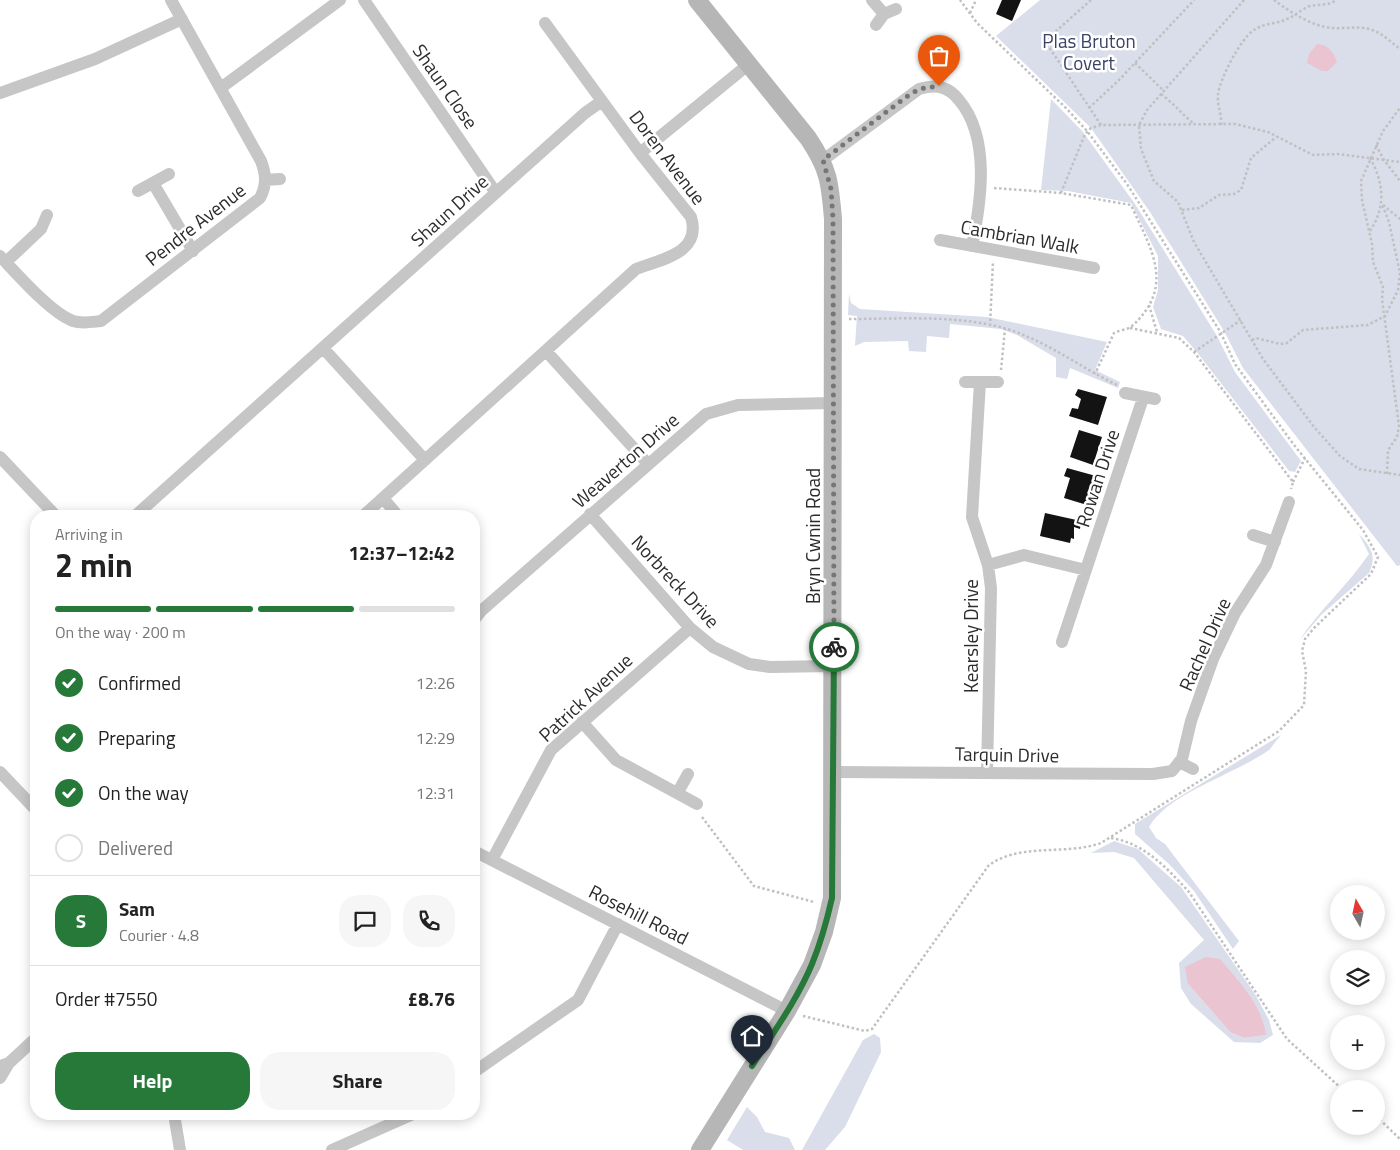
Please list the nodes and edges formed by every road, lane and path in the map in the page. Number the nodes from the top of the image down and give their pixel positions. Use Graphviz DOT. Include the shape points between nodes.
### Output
graph roads {
  1 [pos="171,0"];
  2 [pos="340,0"];
  3 [pos="364,0"];
  4 [pos="697,0"];
  5 [pos="872,0"];
  6 [pos="960,0"];
  7 [pos="976,0"];
  8 [pos="1091,0"];
  9 [pos="1194,0"];
  10 [pos="1244,0"];
  11 [pos="1274,0"];
  12 [pos="1336,0"];
  13 [pos="896,9"];
  14 [pos="884,14"];
  15 [pos="970,14"];
  16 [pos="1296,14"];
  17 [pos="182,19"];
  18 [pos="545,23"];
  19 [pos="876,25"];
  20 [pos="1400,49"];
  21 [pos="1135,63"];
  22 [pos="749,64"];
  23 [pos="222,88"];
  24 [pos="1163,90"];
  25 [pos="0,93"];
  26 [pos="1160,94"];
  27 [pos="602,101"];
  28 [pos="1089,108"];
  29 [pos="1400,108"];
  30 [pos="1194,124"];
  31 [pos="1101,125"];
  32 [pos="1139,125"];
  33 [pos="1221,125"];
  34 [pos="1087,131"];
  35 [pos="1276,137"];
  36 [pos="1376,145"];
  37 [pos="640,154"];
  38 [pos="1370,158"];
  39 [pos="823,160"];
  40 [pos="1384,160"];
  41 [pos="1400,162"];
  42 [pos="169,174"];
  43 [pos="280,179"];
  44 [pos="265,180"];
  45 [pos="1400,181"];
  46 [pos="153,183"];
  47 [pos="980,187"];
  48 [pos="138,191"];
  49 [pos="496,193"];
  50 [pos="1061,193"];
  51 [pos="1382,204"];
  52 [pos="1182,210"];
  53 [pos="47,215"];
  54 [pos="1400,219"];
  55 [pos="1370,231"];
  56 [pos="940,240"];
  57 [pos="972,246"];
  58 [pos="993,250"];
  59 [pos="193,251"];
  60 [pos="3,259"];
  61 [pos="1094,268"];
  62 [pos="1149,305"];
  63 [pos="1385,316"];
  64 [pos="832,320"];
  65 [pos="1241,320"];
  66 [pos="990,326"];
  67 [pos="1130,328"];
  68 [pos="1005,329"];
  69 [pos="1157,332"];
  70 [pos="1220,333"];
  71 [pos="1252,340"];
  72 [pos="323,348"];
  73 [pos="546,351"];
  74 [pos="1194,352"];
  75 [pos="1095,374"];
  76 [pos="965,382"];
  77 [pos="980,382"];
  78 [pos="998,382"];
  79 [pos="1125,393"];
  80 [pos="832,403"];
  81 [pos="0,458"];
  82 [pos="1305,458"];
  83 [pos="425,460"];
  84 [pos="648,464"];
  85 [pos="1387,474"];
  86 [pos="1400,475"];
  87 [pos="1293,482"];
  88 [pos="383,498"];
  89 [pos="1289,502"];
  90 [pos="50,510"];
  91 [pos="142,510"];
  92 [pos="370,510"];
  93 [pos="393,510"];
  94 [pos="590,514"];
  95 [pos="1253,535"];
  96 [pos="1275,542"];
  97 [pos="988,565"];
  98 [pos="1086,570"];
  99 [pos="480,608"];
  100 [pos="690,628"];
  101 [pos="1062,642"];
  102 [pos="834,666"];
  103 [pos="582,722"];
  104 [pos="1178,764"];
  105 [pos="1193,769"];
  106 [pos="0,772"];
  107 [pos="833,772"];
  108 [pos="987,772"];
  109 [pos="688,774"];
  110 [pos="678,792"];
  111 [pos="30,804"];
  112 [pos="697,804"];
  113 [pos="1111,838"];
  114 [pos="480,854"];
  115 [pos="492,860"];
  116 [pos="830,906"];
  117 [pos="618,924"];
  118 [pos="792,1012"];
  119 [pos="30,1043"];
  120 [pos="5,1064"];
  121 [pos="480,1068"];
  122 [pos="0,1078"];
  123 [pos="1332,1080"];
  124 [pos="175,1120"];
  125 [pos="400,1120"];
  126 [pos="1385,1125"];
  127 [pos="1400,1139"];
  128 [pos="180,1150"];
  129 [pos="332,1150"];
  130 [pos="700,1150"];
  1 -- 17 [label="street, Pendre Avenue"];
  2 -- 23 [label="street"];
  3 -- 49 [label="street, Shaun Close"];
  4 -- 22 [label="street, Bryn Cwnin Road"];
  5 -- 14 [label="street"];
  6 -- 15 [label="path"];
  7 -- 15 [label="path"];
  8 -- 28 [label="path" via="1045,41"];
  9 -- 21 [label="path"];
  10 -- 24 [label="path"];
  11 -- 16 [label="path"];
  12 -- 16 [label="path" via="1316,4"];
  13 -- 14 [label="street"];
  14 -- 19 [label="street"];
  15 -- 34 [label="path"];
  16 -- 20 [label="path" via="1333,28 1346,26 1374,31"];
  16 -- 33 [label="path" via="1253,30 1228,66 1218,93"];
  17 -- 23 [label="street, Pendre Avenue"];
  17 -- 25 [label="street" via="95,59"];
  18 -- 27 [label="street, Doren Avenue"];
  21 -- 24 [label="path"];
  21 -- 28 [label="path"];
  22 -- 37 [label="street"];
  22 -- 39 [label="street, Bryn Cwnin Road"];
  23 -- 44 [label="street, Pendre Avenue" via="261,161"];
  24 -- 26 [label="path"];
  26 -- 30 [label="path"];
  26 -- 32 [label="path"];
  27 -- 37 [label="street, Doren Avenue"];
  27 -- 49 [label="street, Shaun Drive"];
  28 -- 31 [label="path"];
  29 -- 36 [label="path"];
  30 -- 32 [label="path"];
  30 -- 33 [label="path"];
  31 -- 32 [label="path"];
  31 -- 34 [label="path"];
  32 -- 52 [label="path" via="1141,149 1154,181 1178,202"];
  33 -- 35 [label="path" via="1235,124"];
  34 -- 50 [label="path"];
  34 -- 70 [label="path" via="1136,198"];
  35 -- 38 [label="path" via="1313,155"];
  35 -- 52 [label="path" via="1252,158 1241,190 1219,195 1199,208"];
  36 -- 38 [label="path"];
  36 -- 40 [label="path"];
  37 -- 73 [label="street, Doren Avenue" via="691,218 693,239 678,253 636,269"];
  38 -- 40 [label="path"];
  38 -- 51 [label="path" via="1381,183"];
  38 -- 55 [label="path" via="1361,181"];
  39 -- 47 [label="street" via="906,97 919,89 939,86 960,100 974,127"];
  39 -- 64 [label="street, Bryn Cwnin Road" via="831,189 833,219"];
  40 -- 41 [label="path"];
  40 -- 45 [label="path"];
  42 -- 46 [label="street"];
  43 -- 44 [label="street"];
  44 -- 59 [label="street, Pendre Avenue" via="264,190 254,204"];
  46 -- 48 [label="street"];
  46 -- 59 [label="street"];
  47 -- 50 [label="path"];
  47 -- 57 [label="street"];
  49 -- 72 [label="street, Shaun Drive"];
  50 -- 62 [label="path" via="1131,205 1157,267"];
  51 -- 54 [label="path"];
  51 -- 55 [label="path"];
  51 -- 63 [label="path" via="1400,273 1398,290"];
  52 -- 65 [label="path" via="1194,242"];
  53 -- 60 [label="street" via="42,229"];
  55 -- 63 [label="path" via="1372,262 1383,287"];
  56 -- 57 [label="street, Cambrian Walk"];
  57 -- 58 [label="street, Cambrian Walk"];
  58 -- 61 [label="street, Cambrian Walk"];
  58 -- 66 [label="path"];
  59 -- 60 [label="street, Pendre Avenue" via="101,321 84,323 72,320 46,302"];
  62 -- 67 [label="path"];
  62 -- 69 [label="path"];
  63 -- 71 [label="path" via="1368,325 1303,330 1287,343"];
  63 -- 85 [label="path" via="1399,426 1388,450"];
  64 -- 66 [label="path" via="927,319"];
  64 -- 80 [label="street, Bryn Cwnin Road"];
  65 -- 70 [label="path"];
  65 -- 71 [label="path"];
  66 -- 68 [label="path"];
  67 -- 69 [label="path"];
  67 -- 75 [label="path" via="1114,333"];
  68 -- 75 [label="path" via="1026,336"];
  68 -- 78 [label="path"];
  69 -- 74 [label="path" via="1179,338"];
  70 -- 74 [label="path"];
  70 -- 82 [label="path" via="1235,364"];
  71 -- 85 [label="path" via="1309,420 1340,456 1359,469"];
  72 -- 83 [label="street"];
  72 -- 91 [label="street, Shaun Drive"];
  73 -- 83 [label="street, Doren Avenue"];
  73 -- 84 [label="street"];
  74 -- 87 [label="path"];
  75 -- 79 [label="path"];
  76 -- 77 [label="street"];
  77 -- 78 [label="street"];
  77 -- 97 [label="street, Kearsley Drive" via="972,517"];
  79 -- 98 [label="street, Rowan Drive" via="1149,399"];
  80 -- 84 [label="street, Weaverton Drive" via="738,404 706,414"];
  80 -- 102 [label="street, Bryn Cwnin Road"];
  81 -- 90 [label="street"];
  82 -- 87 [label="path"];
  82 -- 113 [label="path" via="1363,530 1378,557 1377,564 1371,574 1304,639 1305,698 1292,718 1279,731 1234,761"];
  83 -- 88 [label="street, Doren Avenue"];
  84 -- 94 [label="street, Weaverton Drive"];
  85 -- 86 [label="path"];
  87 -- 89 [label="path"];
  88 -- 92 [label="street, Doren Avenue"];
  88 -- 93 [label="street"];
  89 -- 96 [label="street, Rachel Drive"];
  94 -- 99 [label="street, Weaverton Drive"];
  94 -- 100 [label="street, Norbreck Drive"];
  95 -- 96 [label="street"];
  96 -- 104 [label="street, Rachel Drive" via="1266,565 1235,613 1213,659"];
  97 -- 98 [label="street" via="1024,555"];
  97 -- 108 [label="street, Kearsley Drive" via="991,588"];
  98 -- 101 [label="street, Rowan Drive"];
  100 -- 102 [label="street, Norbreck Drive" via="713,647 749,664 770,667"];
  100 -- 103 [label="street, Patrick Avenue"];
  102 -- 107 [label="street, Bryn Cwnin Road"];
  103 -- 110 [label="street" via="616,760"];
  103 -- 115 [label="street, Patrick Avenue" via="551,750"];
  104 -- 105 [label="street"];
  104 -- 108 [label="street, Tarquin Drive" via="1172,771 1153,774"];
  106 -- 111 [label="street"];
  107 -- 108 [label="street, Tarquin Drive"];
  107 -- 116 [label="street, Bryn Cwnin Road"];
  109 -- 110 [label="street"];
  110 -- 112 [label="street"];
  112 -- 116 [label="path" via="698,812 754,886"];
  113 -- 118 [label="path" via="1082,848 1017,852 989,865 872,1029 865,1031"];
  113 -- 123 [label="path" via="1143,849 1189,892 1287,1039"];
  114 -- 115 [label="street, Rosehill Road"];
  115 -- 117 [label="street, Rosehill Road"];
  116 -- 118 [label="street, Bryn Cwnin Road" via="824,932"];
  117 -- 118 [label="street, Rosehill Road"];
  117 -- 121 [label="street" via="578,1000"];
  118 -- 130 [label="street, Bryn Cwnin Road"];
  119 -- 120 [label="street"];
  120 -- 122 [label="street"];
  124 -- 128 [label="street"];
  125 -- 129 [label="street"];
  126 -- 127 [label="path"];
}
